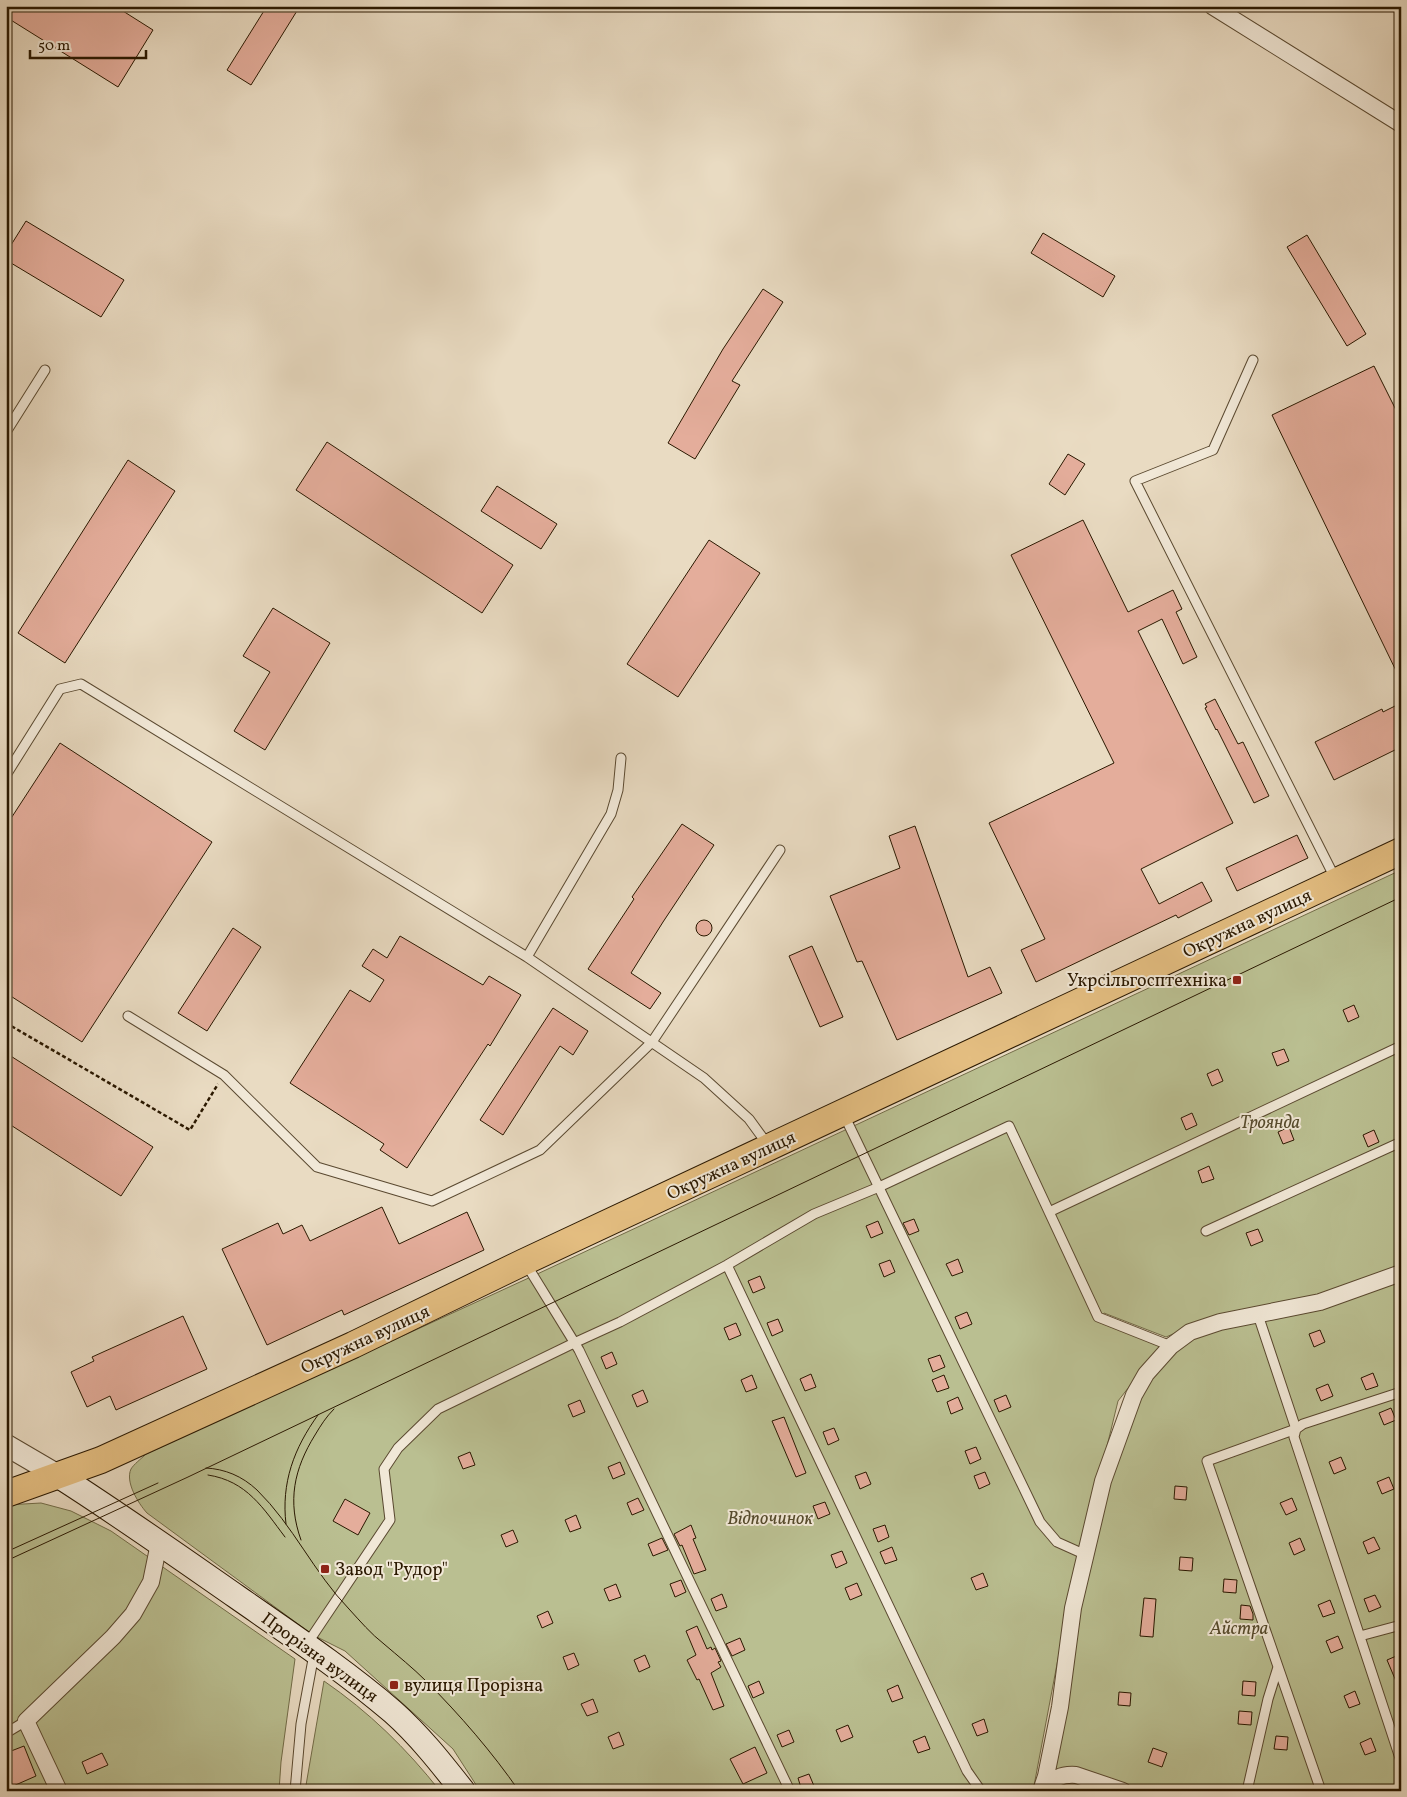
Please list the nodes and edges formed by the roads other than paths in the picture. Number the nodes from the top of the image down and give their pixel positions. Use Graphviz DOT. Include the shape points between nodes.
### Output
graph roads {
  1 [pos="1212,6"];
  2 [pos="1401,124"];
  3 [pos="1253,360"];
  4 [pos="45,370"];
  5 [pos="6,432"];
  6 [pos="621,758"];
  7 [pos="6,775"];
  8 [pos="780,850"];
  9 [pos="1401,851"];
  10 [pos="1336,881"];
  11 [pos="527,957"];
  12 [pos="128,1016"];
  13 [pos="652,1042"];
  14 [pos="1401,1046"];
  15 [pos="843,1112"];
  16 [pos="1401,1142"];
  17 [pos="770,1146"];
  18 [pos="879,1187"];
  19 [pos="1049,1212"];
  20 [pos="1206,1231"];
  21 [pos="524,1262"];
  22 [pos="727,1265"];
  23 [pos="1401,1273"];
  24 [pos="1258,1315"];
  25 [pos="574,1343"];
  26 [pos="1171,1346"];
  27 [pos="1401,1392"];
  28 [pos="1296,1429"];
  29 [pos="6,1445"];
  30 [pos="59,1476"];
  31 [pos="6,1494"];
  32 [pos="160,1543"];
  33 [pos="1086,1555"];
  34 [pos="1401,1624"];
  35 [pos="1360,1636"];
  36 [pos="309,1648"];
  37 [pos="1278,1667"];
  38 [pos="26,1721"];
  39 [pos="6,1733"];
  40 [pos="1401,1761"];
  41 [pos="59,1791"];
  42 [pos="295,1791"];
  43 [pos="463,1791"];
  44 [pos="790,1791"];
  45 [pos="981,1791"];
  46 [pos="1043,1791"];
  47 [pos="1123,1791"];
  48 [pos="1247,1791"];
  49 [pos="1321,1791"];
  1 -- 2 [label="street"];
  3 -- 10 [label="lane" via="1213,450 1135,481"];
  4 -- 5 [label="lane"];
  6 -- 11 [label="lane" via="618,790 611,814"];
  7 -- 11 [label="lane" via="60,689 82,684"];
  8 -- 13 [label="lane"];
  9 -- 10 [label="main road, Окружна вулиця"];
  10 -- 15 [label="main road, Окружна вулиця"];
  11 -- 13 [label="lane"];
  12 -- 13 [label="lane" via="224,1075 317,1167 432,1201 540,1150"];
  13 -- 17 [label="lane" via="724,1095"];
  14 -- 19 [label="lane"];
  15 -- 17 [label="main road, Окружна вулиця"];
  15 -- 18 [label="lane"];
  16 -- 20 [label="lane"];
  17 -- 21 [label="main road, Окружна вулиця"];
  18 -- 19 [label="lane" via="1008,1126"];
  18 -- 22 [label="lane" via="814,1214"];
  18 -- 33 [label="lane" via="1040,1522 1058,1542"];
  19 -- 26 [label="lane" via="1098,1317"];
  21 -- 25 [label="lane"];
  21 -- 30 [label="main road, Окружна вулиця" via="353,1345"];
  22 -- 25 [label="lane"];
  22 -- 45 [label="lane" via="967,1771"];
  23 -- 24 [label="street" via="1320,1302"];
  24 -- 26 [label="street" via="1190,1332"];
  24 -- 28 [label="lane"];
  25 -- 36 [label="lane" via="438,1409 398,1448 384,1468 390,1520 313,1635"];
  25 -- 44 [label="lane"];
  26 -- 33 [label="street" via="1146,1374 1134,1395 1103,1481"];
  27 -- 28 [label="lane"];
  28 -- 35 [label="lane" via="1294,1437"];
  28 -- 37 [label="lane" via="1208,1461"];
  29 -- 30 [label="street, Прорізна вулиця"];
  30 -- 31 [label="main road, Окружна вулиця"];
  30 -- 32 [label="main road, Прорізна вулиця"];
  32 -- 36 [label="main road, Прорізна вулиця"];
  32 -- 38 [label="street" via="151,1582 133,1614 114,1637"];
  33 -- 46 [label="street" via="1073,1608 1060,1706"];
  34 -- 35 [label="lane"];
  35 -- 40 [label="lane"];
  36 -- 42 [label="lane"];
  36 -- 43 [label="main road, Прорізна вулиця" via="394,1712"];
  37 -- 48 [label="lane"];
  37 -- 49 [label="lane"];
  38 -- 39 [label="lane"];
  38 -- 41 [label="street"];
  46 -- 47 [label="street" via="1057,1777 1069,1775"];
}
